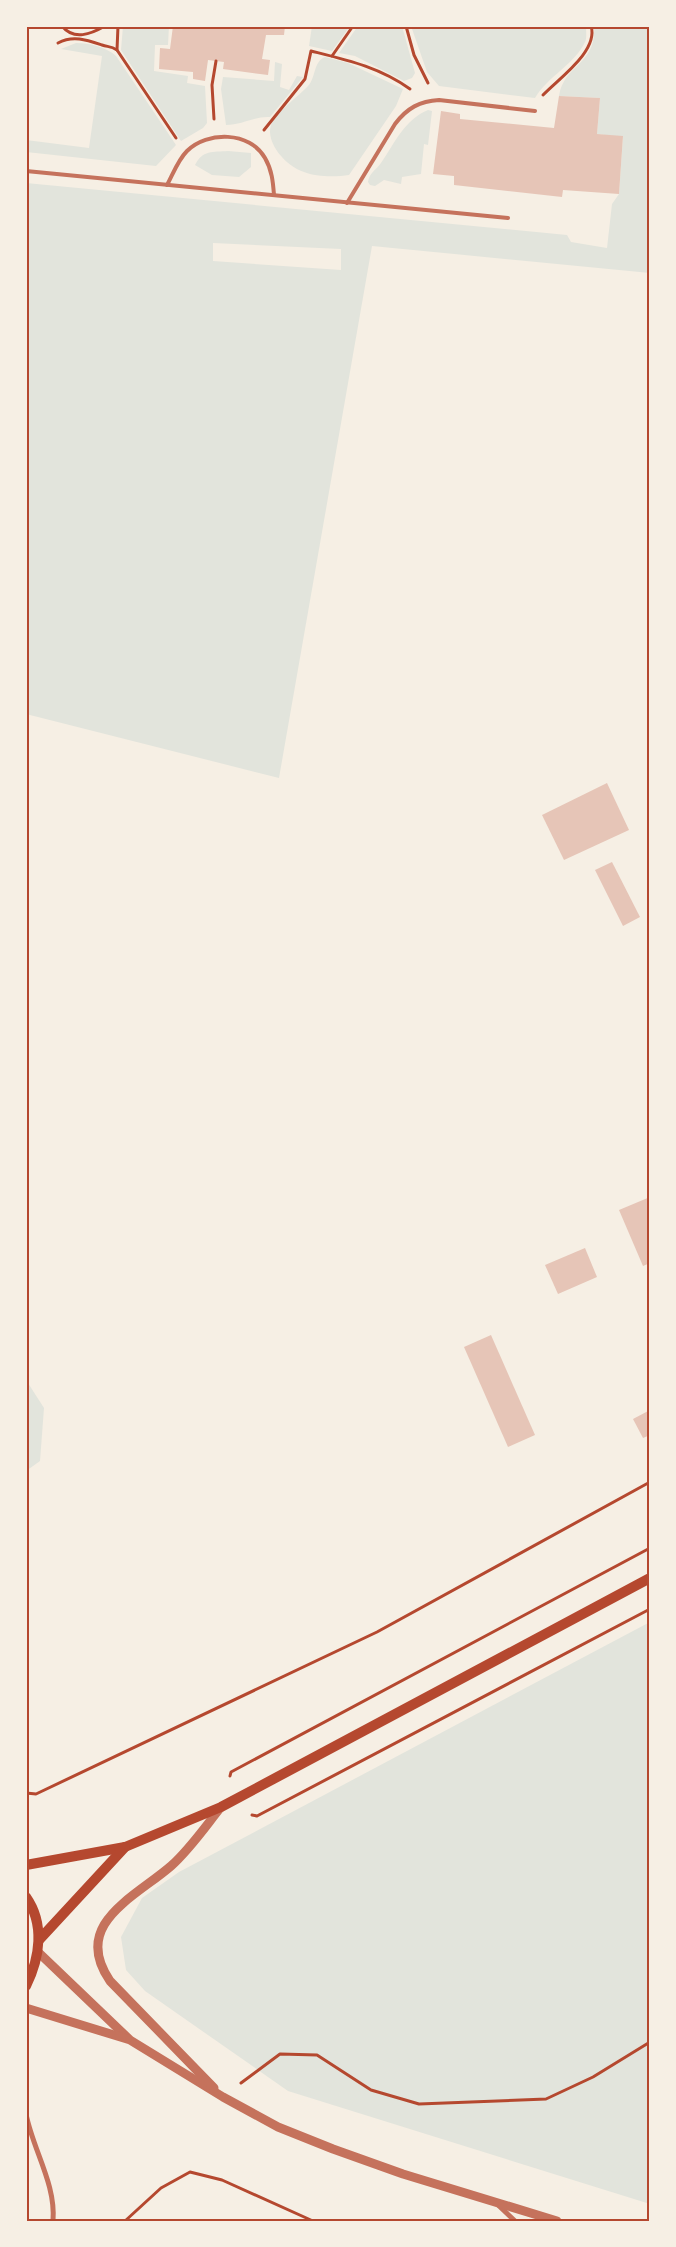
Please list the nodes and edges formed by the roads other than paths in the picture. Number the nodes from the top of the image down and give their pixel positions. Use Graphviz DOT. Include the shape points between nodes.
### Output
graph roads {
  1 [pos="535,111"];
  2 [pos="26,171"];
  3 [pos="167,185"];
  4 [pos="274,195"];
  5 [pos="347,203"];
  6 [pos="508,218"];
  7 [pos="650,1578"];
  8 [pos="221,1806"];
  9 [pos="125,1847"];
  10 [pos="26,1865"];
  11 [pos="26,1897"];
  12 [pos="39,1940"];
  13 [pos="38,1952"];
  14 [pos="26,1986"];
  15 [pos="26,2008"];
  16 [pos="130,2040"];
  17 [pos="223,2097"];
  18 [pos="26,2114"];
  19 [pos="28,2125"];
  20 [pos="493,2202"];
  21 [pos="53,2221"];
  22 [pos="515,2221"];
  23 [pos="557,2221"];
  1 -- 5 [label="lane" via="439,100 427,101 404,112"];
  2 -- 3 [label="lane"];
  3 -- 4 [label="lane"];
  3 -- 4 [label="lane" via="186,152 200,141 220,136 252,144 265,157 273,175"];
  4 -- 5 [label="lane"];
  5 -- 6 [label="lane"];
  7 -- 8 [label="main road"];
  8 -- 9 [label="main road"];
  8 -- 17 [label="street" via="172,1865 114,1910 98,1938 98,1954 102,1970 110,1981"];
  9 -- 10 [label="main road"];
  9 -- 12 [label="main road"];
  11 -- 12 [label="main road" via="36,1920"];
  12 -- 13 [label="main road"];
  13 -- 14 [label="main road" via="34,1971"];
  13 -- 16 [label="street"];
  15 -- 16 [label="street"];
  16 -- 17 [label="street"];
  17 -- 20 [label="street" via="278,2127 333,2150"];
  18 -- 19 [label="street"];
  19 -- 21 [label="street" via="42,2160 54,2210"];
  20 -- 22 [label="street"];
  20 -- 23 [label="street"];
}
